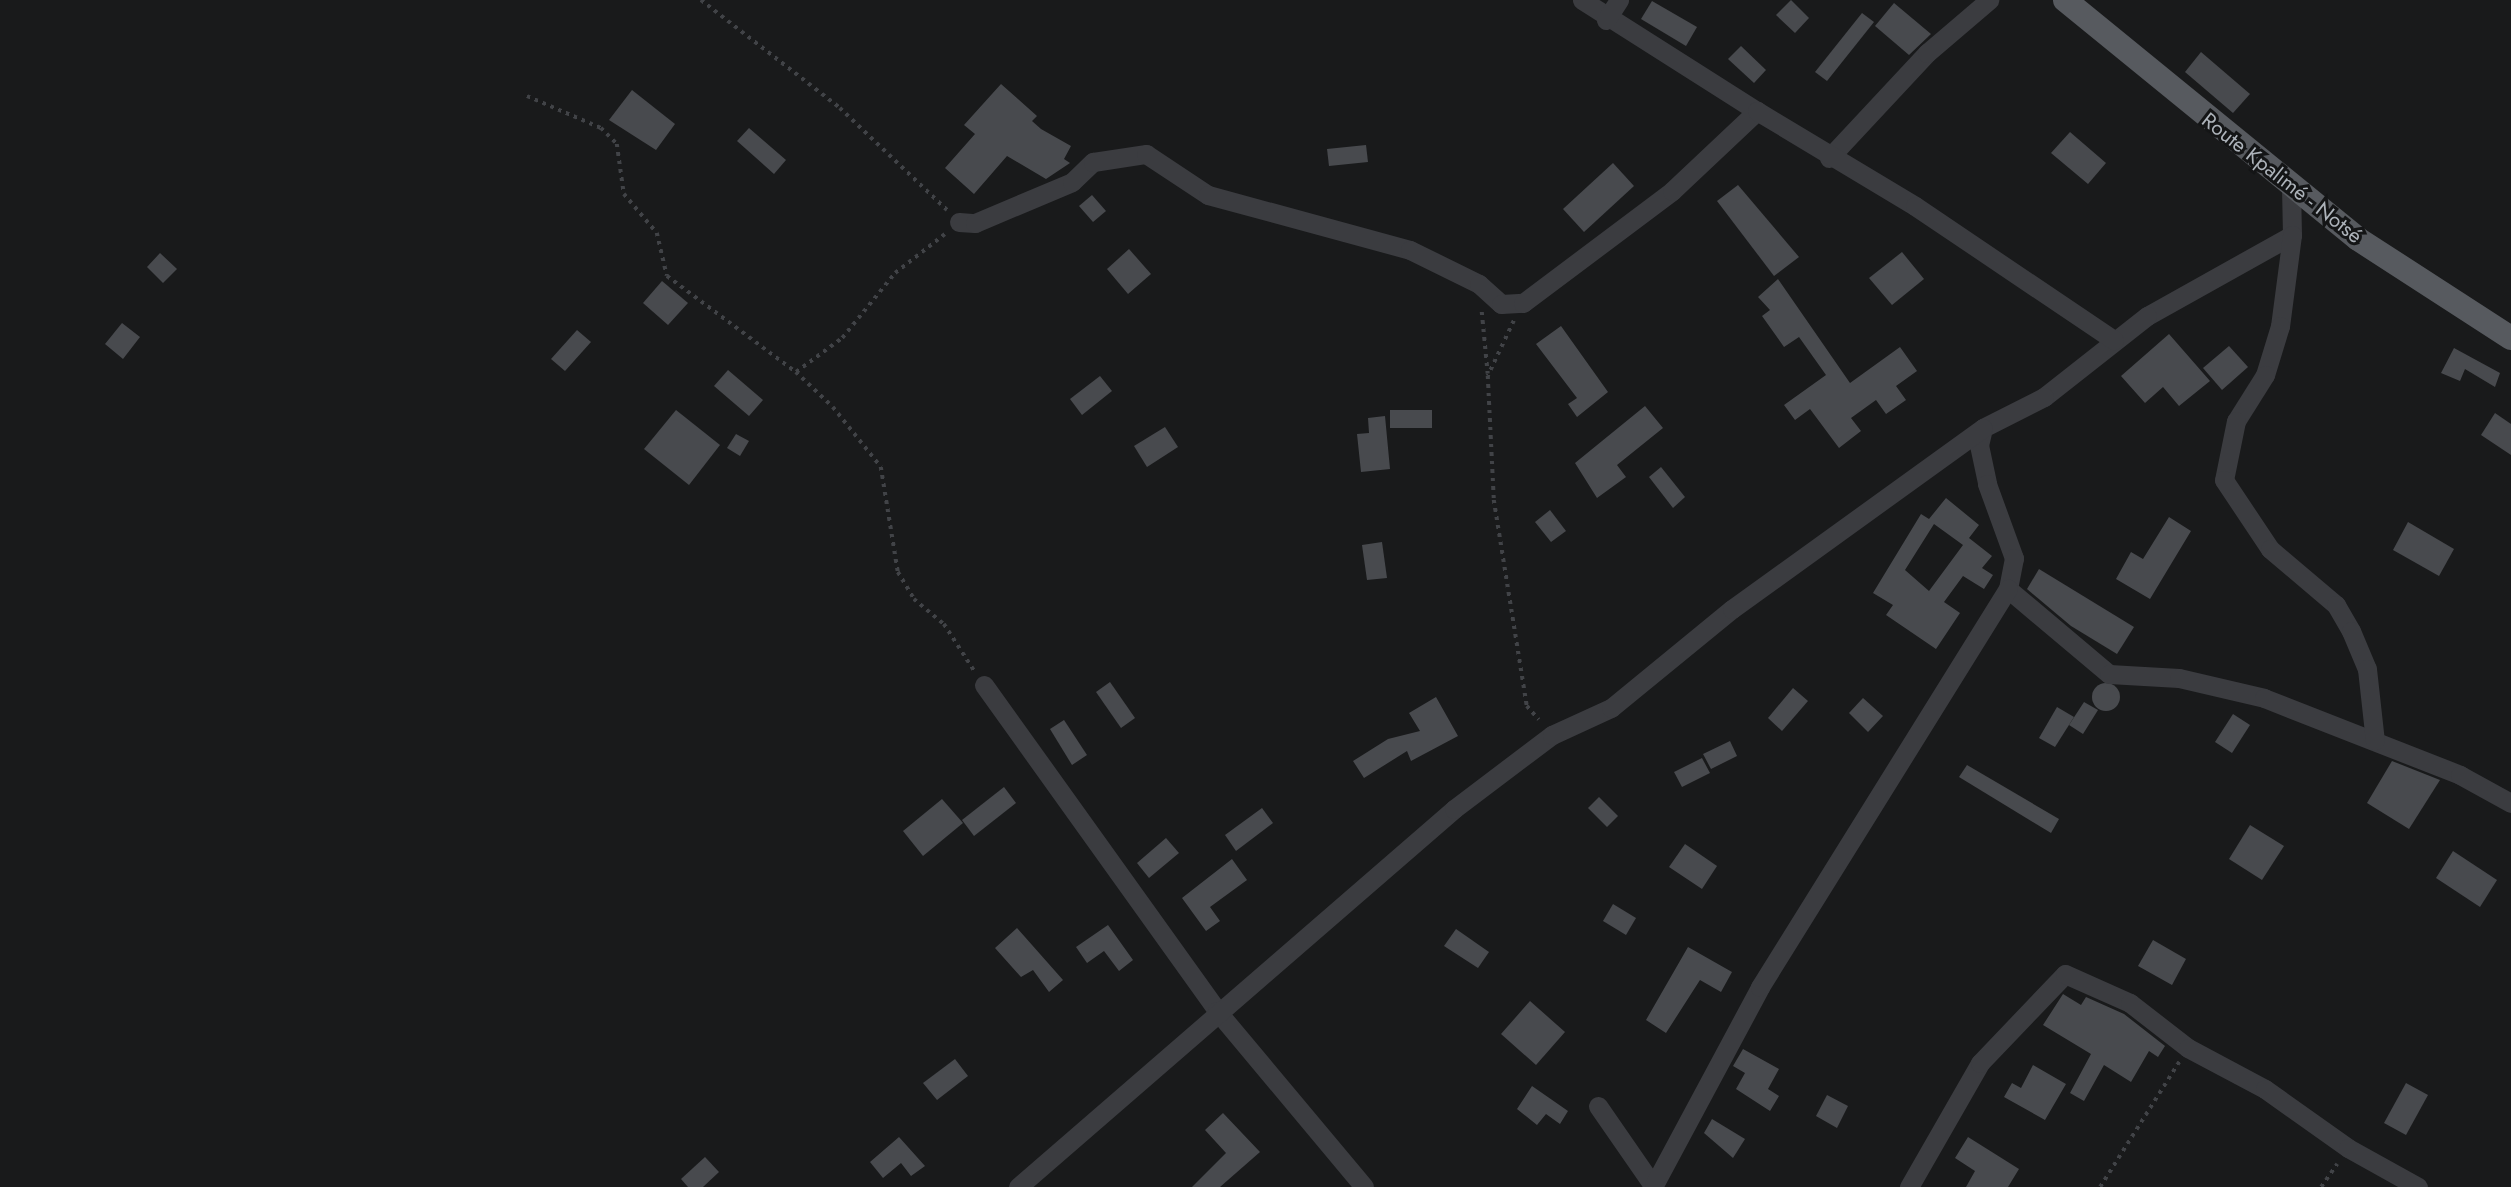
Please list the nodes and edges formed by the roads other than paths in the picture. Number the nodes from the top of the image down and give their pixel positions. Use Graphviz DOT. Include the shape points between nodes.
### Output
graph roads {
  1 [pos="1582,0"];
  2 [pos="1619,0"];
  3 [pos="1989,0"];
  4 [pos="2066,0"];
  5 [pos="1606,20"];
  6 [pos="1757,111"];
  7 [pos="1829,158"];
  8 [pos="2291,187"];
  9 [pos="959,222"];
  10 [pos="2292,235"];
  11 [pos="2511,338"];
  12 [pos="2113,340"];
  13 [pos="1983,428"];
  14 [pos="2008,589"];
  15 [pos="984,685"];
  16 [pos="2375,741"];
  17 [pos="2511,803"];
  18 [pos="1217,1011"];
  19 [pos="1598,1106"];
  20 [pos="1654,1186"];
  21 [pos="1018,1187"];
  22 [pos="1364,1187"];
  23 [pos="1909,1187"];
  24 [pos="2418,1187"];
  1 -- 5 [label="street"];
  2 -- 5 [label="street"];
  3 -- 7 [label="street" via="1927,53"];
  4 -- 8 [label="main road, Route Kpalimé - Notsé"];
  5 -- 6 [label="street"];
  6 -- 7 [label="street"];
  6 -- 9 [label="street" via="1672,191 1523,303 1501,304 1479,284 1410,250 1208,195 1146,155 1093,162 1072,182 975,223"];
  7 -- 12 [label="street" via="1915,206"];
  8 -- 10 [label="street"];
  8 -- 11 [label="main road, Route Kpalimé - Notsé" via="2389,260"];
  10 -- 12 [label="street"];
  10 -- 16 [label="street" via="2280,326 2265,374 2236,421 2224,480 2270,549 2336,605 2367,669"];
  12 -- 13 [label="street" via="2044,397"];
  13 -- 14 [label="street" via="1979,445 1987,484 2014,558"];
  13 -- 18 [label="street" via="1732,609 1611,708 1552,735 1454,809"];
  14 -- 16 [label="street" via="2109,674 2179,678 2264,698"];
  14 -- 20 [label="street" via="1760,988"];
  15 -- 18 [label="street"];
  16 -- 17 [label="street"];
  18 -- 21 [label="street"];
  18 -- 22 [label="street"];
  19 -- 20 [label="street"];
  23 -- 24 [label="street" via="1950,1108 1980,1063 2065,974 2130,1003 2188,1048 2265,1088 2348,1148"];
}
